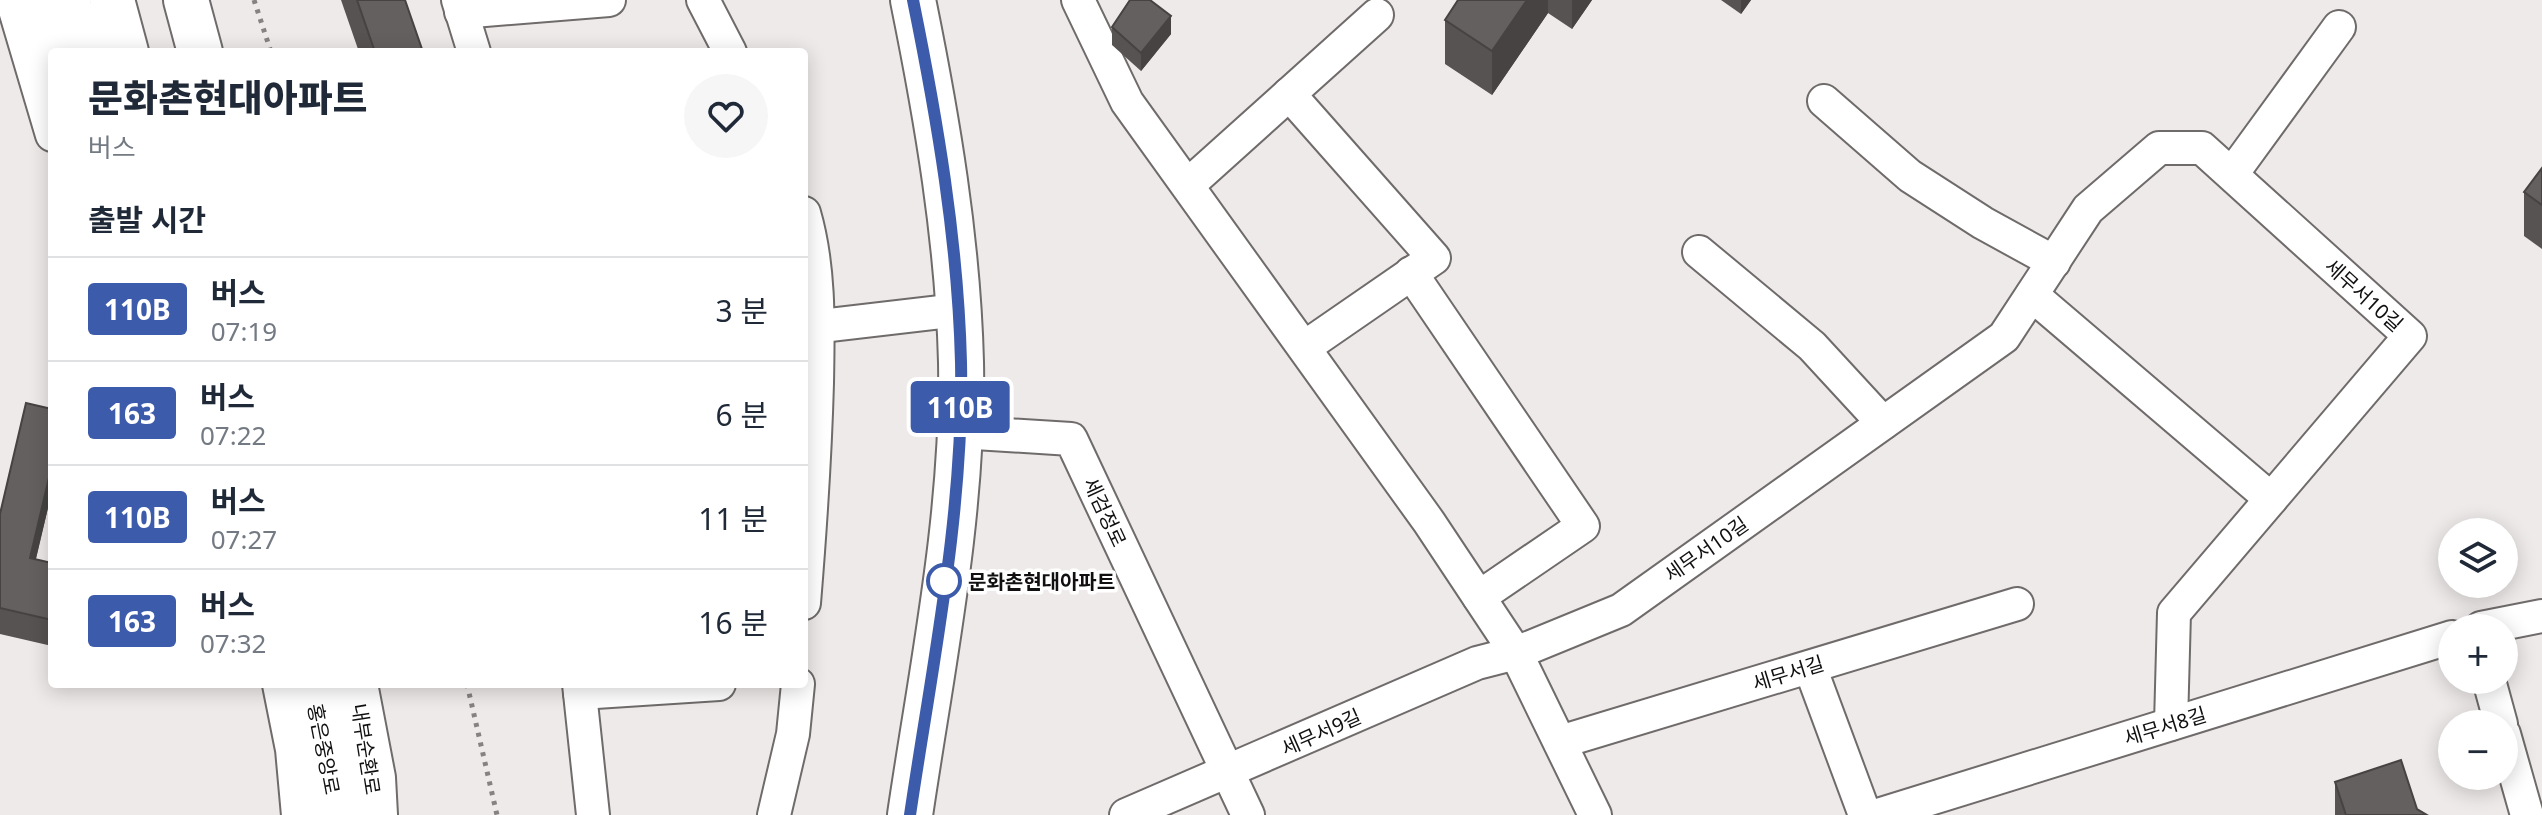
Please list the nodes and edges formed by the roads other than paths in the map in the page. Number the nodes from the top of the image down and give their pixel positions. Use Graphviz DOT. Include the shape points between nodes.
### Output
graph roads {
  1 [pos="12,0"];
  2 [pos="34,0"];
  3 [pos="67,0"];
  4 [pos="112,0"];
  5 [pos="186,0"];
  6 [pos="609,0"];
  7 [pos="703,0"];
  8 [pos="913,0"];
  9 [pos="1078,0"];
  10 [pos="460,6"];
  11 [pos="1377,15"];
  12 [pos="2339,27"];
  13 [pos="56,48"];
  14 [pos="61,48"];
  15 [pos="125,48"];
  16 [pos="199,48"];
  17 [pos="473,48"];
  18 [pos="728,48"];
  19 [pos="1289,94"];
  20 [pos="1824,101"];
  21 [pos="48,122"];
  22 [pos="2232,174"];
  23 [pos="1188,185"];
  24 [pos="808,227"];
  25 [pos="1699,252"];
  26 [pos="2054,262"];
  27 [pos="1411,273"];
  28 [pos="2032,295"];
  29 [pos="958,310"];
  30 [pos="811,328"];
  31 [pos="1305,347"];
  32 [pos="1883,423"];
  33 [pos="959,432"];
  34 [pos="810,451"];
  35 [pos="2271,499"];
  36 [pos="808,506"];
  37 [pos="1479,597"];
  38 [pos="2017,604"];
  39 [pos="2542,616"];
  40 [pos="2518,621"];
  41 [pos="2438,641"];
  42 [pos="1516,653"];
  43 [pos="1810,667"];
  44 [pos="264,688"];
  45 [pos="286,688"];
  46 [pos="311,688"];
  47 [pos="356,688"];
  48 [pos="580,688"];
  49 [pos="798,688"];
  50 [pos="2171,724"];
  51 [pos="1560,742"];
  52 [pos="1228,773"];
  53 [pos="2518,783"];
  54 [pos="289,815"];
  55 [pos="304,815"];
  56 [pos="336,815"];
  57 [pos="375,815"];
  58 [pos="593,815"];
  59 [pos="774,815"];
  60 [pos="910,815"];
  61 [pos="1126,815"];
  62 [pos="1248,815"];
  63 [pos="1595,815"];
  64 [pos="1865,815"];
  65 [pos="1878,815"];
  66 [pos="2527,815"];
  1 -- 21 [label="street"];
  2 -- 13 [label="main road"];
  3 -- 14 [label="main road"];
  4 -- 15 [label="main road"];
  5 -- 16 [label="main road"];
  6 -- 10 [label="street"];
  7 -- 18 [label="street"];
  8 -- 29 [label="main road" via="935,110"];
  9 -- 23 [label="street" via="1127,102"];
  10 -- 17 [label="street"];
  11 -- 19 [label="street"];
  12 -- 22 [label="street"];
  19 -- 23 [label="street"];
  19 -- 27 [label="street" via="1434,258"];
  20 -- 26 [label="street" via="1910,176"];
  22 -- 26 [label="street, 세무서10길" via="2202,148 2159,148 2088,209"];
  22 -- 35 [label="street, 세무서10길" via="2410,336"];
  23 -- 31 [label="street"];
  24 -- 30 [label="street" via="814,248"];
  25 -- 32 [label="street" via="1812,346"];
  26 -- 28 [label="street, 세무서10길"];
  27 -- 31 [label="street"];
  27 -- 37 [label="street" via="1583,526"];
  28 -- 32 [label="street, 세무서10길" via="2004,337"];
  28 -- 35 [label="street"];
  29 -- 30 [label="street"];
  29 -- 33 [label="main road"];
  30 -- 34 [label="street"];
  31 -- 37 [label="street"];
  32 -- 42 [label="street, 세무서10길" via="1621,610"];
  33 -- 52 [label="street, 세검정로" via="1071,439"];
  33 -- 60 [label="main road" via="950,542"];
  34 -- 36 [label="street"];
  35 -- 50 [label="street, 세무서10길" via="2174,613"];
  37 -- 42 [label="street"];
  38 -- 43 [label="street, 세무서길"];
  39 -- 40 [label="street"];
  41 -- 50 [label="street, 세무서8길"];
  42 -- 51 [label="street"];
  42 -- 52 [label="street, 세무서9길" via="1477,663"];
  43 -- 51 [label="street, 세무서길"];
  43 -- 64 [label="street"];
  44 -- 54 [label="main road"];
  45 -- 55 [label="main road"];
  46 -- 56 [label="main road, 홍은중앙로"];
  47 -- 57 [label="main road, 내부순환로"];
  48 -- 58 [label="street"];
  49 -- 59 [label="street"];
  50 -- 65 [label="street, 세무서8길"];
  51 -- 63 [label="street"];
  52 -- 61 [label="street, 세무서9길"];
  52 -- 62 [label="street"];
  53 -- 66 [label="street"];
}
